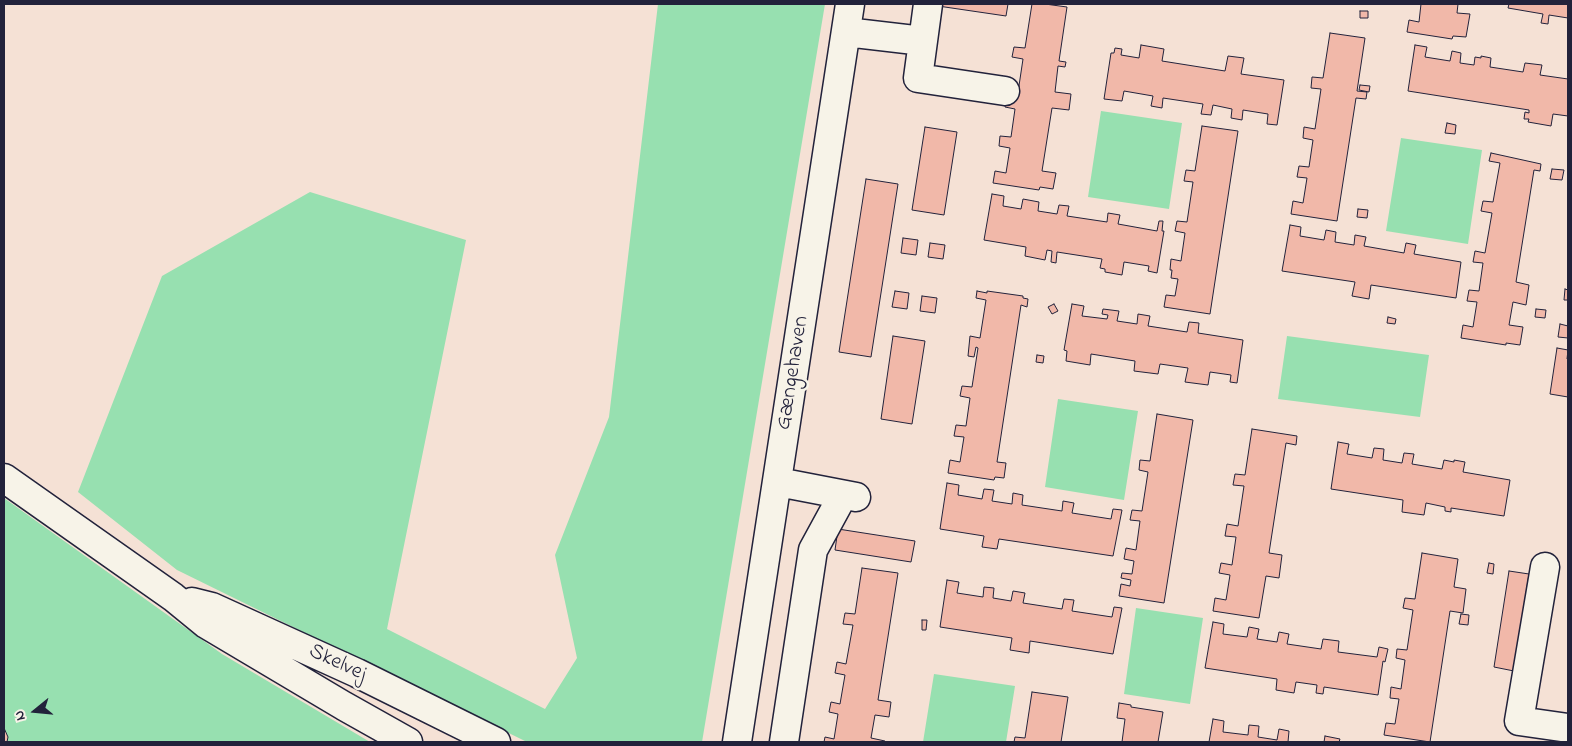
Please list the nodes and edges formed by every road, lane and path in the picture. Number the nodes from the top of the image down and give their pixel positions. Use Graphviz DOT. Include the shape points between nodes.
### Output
graph roads {
  1 [pos="850,4"];
  2 [pos="928,4"];
  3 [pos="846,32"];
  4 [pos="923,41"];
  5 [pos="1005,91"];
  6 [pos="4,478"];
  7 [pos="778,482"];
  8 [pos="1545,567"];
  9 [pos="173,597"];
  10 [pos="1568,728"];
  11 [pos="408,742"];
  12 [pos="496,742"];
  13 [pos="737,742"];
  14 [pos="784,742"];
  1 -- 3 [label="street, Gængehaven"];
  2 -- 4 [label="street"];
  3 -- 4 [label="street"];
  3 -- 7 [label="street, Gængehaven"];
  4 -- 5 [label="street" via="918,78"];
  6 -- 9 [label="street, Skelvej"];
  7 -- 13 [label="street, Gængehaven"];
  7 -- 14 [label="street" via="850,496 813,550"];
  8 -- 10 [label="street" via="1519,721"];
  9 -- 11 [label="street, Skelvej" via="206,624"];
  9 -- 12 [label="street, Skelvej" via="212,607 357,673"];
}
